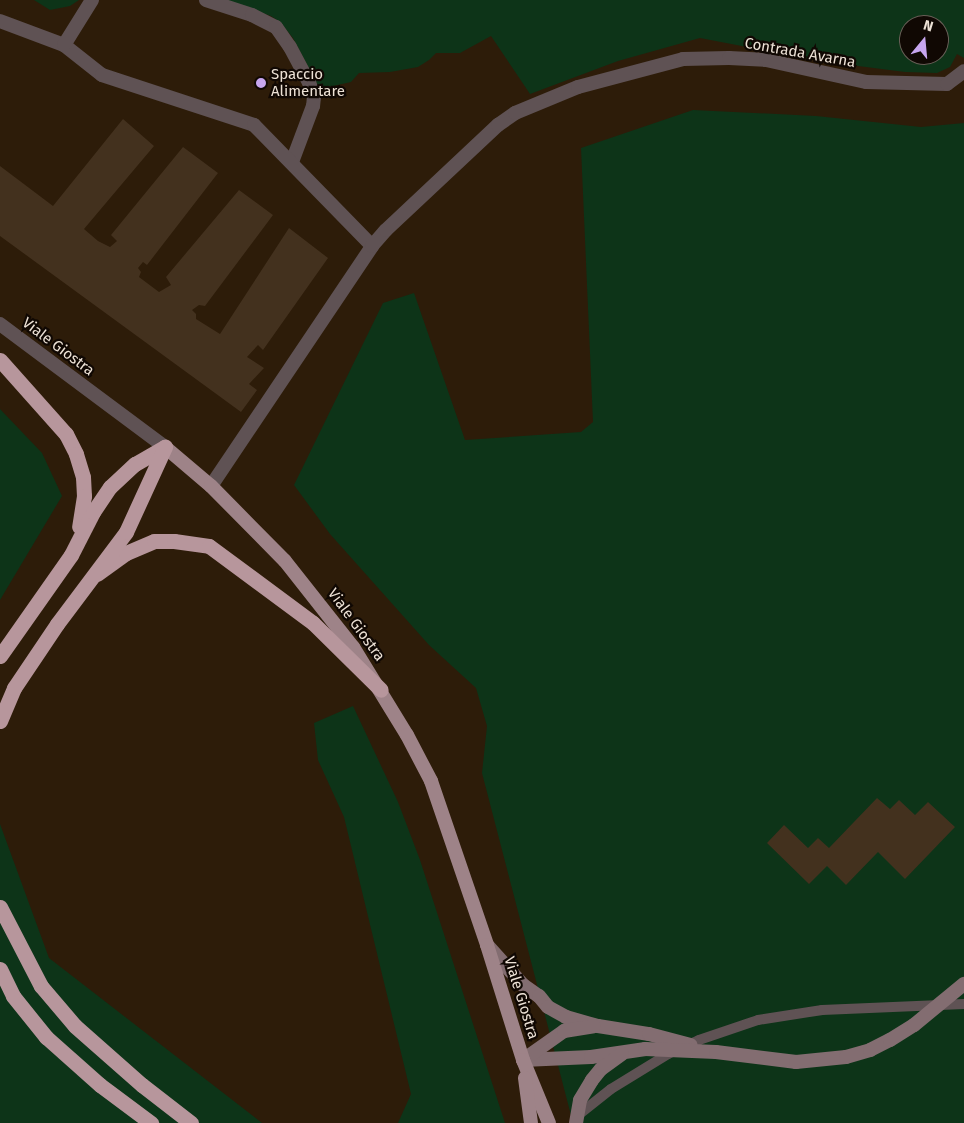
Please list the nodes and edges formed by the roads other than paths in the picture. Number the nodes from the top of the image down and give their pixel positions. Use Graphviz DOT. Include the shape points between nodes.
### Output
graph roads {
  1 [pos="92,0"];
  2 [pos="206,0"];
  3 [pos="0,21"];
  4 [pos="64,45"];
  5 [pos="964,71"];
  6 [pos="292,162"];
  7 [pos="372,246"];
  8 [pos="0,324"];
  9 [pos="0,360"];
  10 [pos="165,447"];
  11 [pos="211,486"];
  12 [pos="71,555"];
  13 [pos="97,574"];
  14 [pos="0,656"];
  15 [pos="381,690"];
  16 [pos="0,721"];
  17 [pos="0,907"];
  18 [pos="487,945"];
  19 [pos="0,969"];
  20 [pos="964,984"];
  21 [pos="964,1004"];
  22 [pos="598,1026"];
  23 [pos="716,1052"];
  24 [pos="624,1053"];
  25 [pos="522,1060"];
  26 [pos="151,1123"];
  27 [pos="191,1123"];
  28 [pos="531,1123"];
  29 [pos="549,1123"];
  30 [pos="570,1123"];
  31 [pos="576,1123"];
  1 -- 4 [label="street"];
  2 -- 6 [label="street" via="252,15 276,27 309,82 313,106"];
  3 -- 4 [label="street"];
  4 -- 6 [label="street" via="102,75 254,125"];
  5 -- 7 [label="street, Contrada Avarna" via="947,84 866,82 766,60 683,59 578,87 515,113 498,125"];
  6 -- 7 [label="street"];
  7 -- 11 [label="street, Contrada Avarna"];
  8 -- 10 [label="street, Viale Giostra"];
  9 -- 12 [label="highway" via="62,429 76,454 83,477 84,496"];
  10 -- 11 [label="main road, Viale Giostra"];
  10 -- 12 [label="highway" via="135,464 110,487"];
  10 -- 13 [label="highway" via="126,532"];
  11 -- 15 [label="main road, Viale Giostra" via="286,561 353,647"];
  12 -- 14 [label="highway"];
  13 -- 15 [label="highway" via="126,553 154,541 209,546 313,623"];
  13 -- 16 [label="highway" via="14,688"];
  15 -- 18 [label="main road, Viale Giostra" via="431,781"];
  17 -- 27 [label="highway" via="41,986 75,1026 142,1086"];
  18 -- 22 [label="main road" via="548,1007"];
  18 -- 25 [label="main road, Viale Giostra"];
  19 -- 26 [label="highway" via="13,996 46,1037 79,1068"];
  20 -- 23 [label="main road" via="914,1025 890,1040 846,1057 796,1062"];
  21 -- 30 [label="lane" via="822,1010 758,1020 668,1054 611,1089"];
  22 -- 23 [label="main road" via="649,1034"];
  22 -- 25 [label="main road" via="564,1031"];
  23 -- 24 [label="main road" via="644,1049"];
  24 -- 25 [label="main road"];
  24 -- 31 [label="main road" via="592,1080 580,1100"];
  25 -- 28 [label="main road, Viale Giostra"];
  25 -- 29 [label="main road, Viale Giostra"];
}
